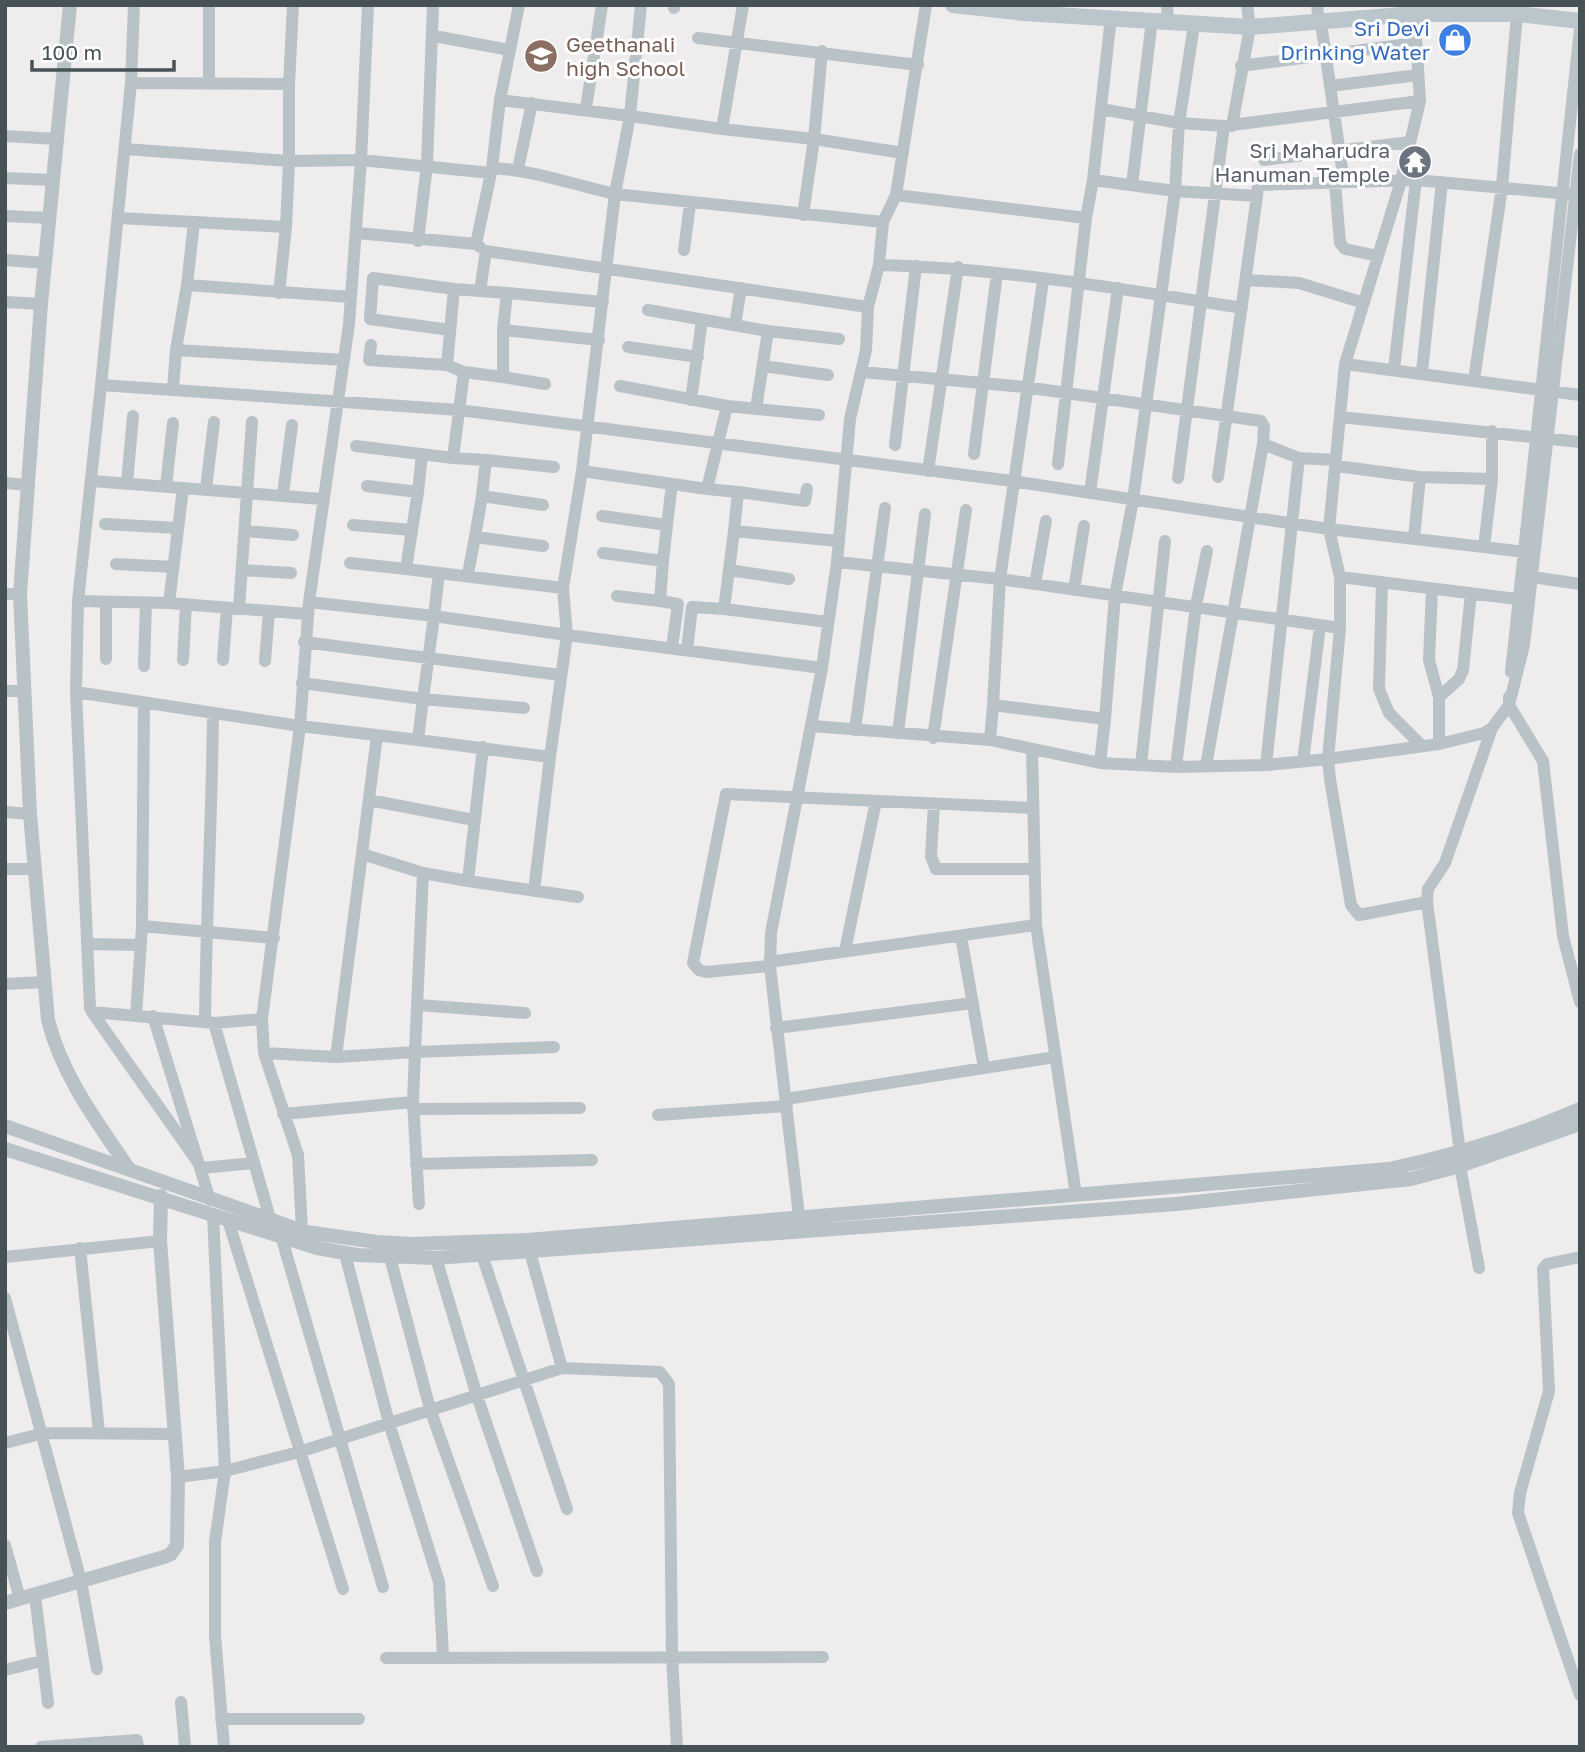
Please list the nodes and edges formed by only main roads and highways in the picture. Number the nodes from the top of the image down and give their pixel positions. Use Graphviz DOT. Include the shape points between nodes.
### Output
graph roads {
  1 [pos="953,5"];
  2 [pos="1023,9"];
  3 [pos="1414,10"];
  4 [pos="1101,13"];
  5 [pos="1168,13"];
  6 [pos="1580,21"];
  1 -- 2 [label="main road"];
  2 -- 4 [label="main road"];
  3 -- 5 [label="main road" via="1320,24 1250,27 1194,25"];
  3 -- 6 [label="main road"];
  4 -- 5 [label="main road" via="1152,20"];
}
